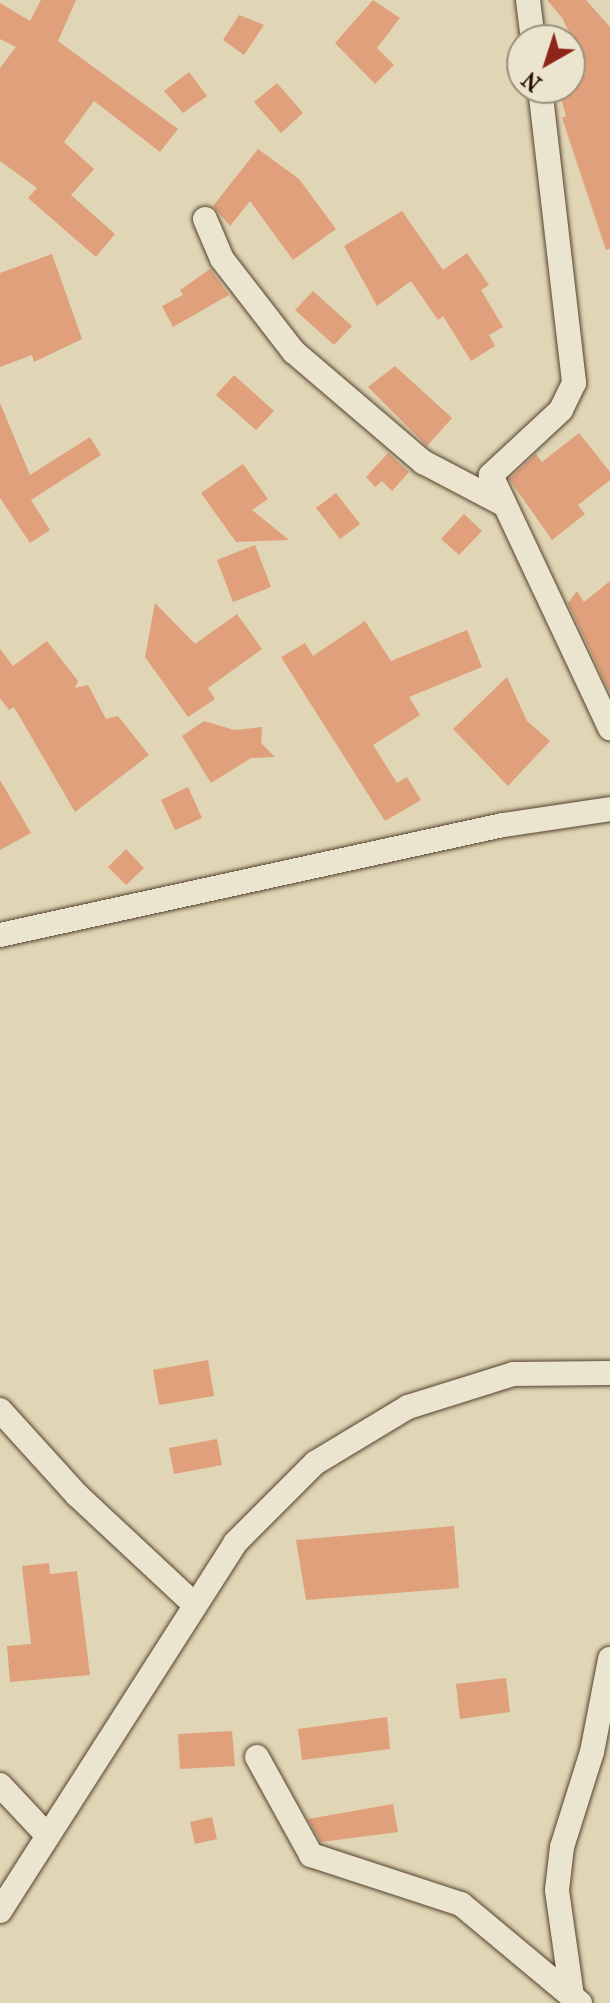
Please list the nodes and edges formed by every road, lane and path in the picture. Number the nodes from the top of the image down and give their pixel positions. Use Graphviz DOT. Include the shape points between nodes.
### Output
graph roads {
  1 [pos="528,0"];
  2 [pos="531,24"];
  3 [pos="542,104"];
  4 [pos="205,219"];
  5 [pos="503,504"];
  6 [pos="610,728"];
  7 [pos="610,809"];
  8 [pos="0,935"];
  9 [pos="610,1373"];
  10 [pos="0,1410"];
  11 [pos="195,1605"];
  12 [pos="610,1659"];
  13 [pos="257,1757"];
  14 [pos="0,1785"];
  15 [pos="46,1834"];
  16 [pos="0,1911"];
  17 [pos="575,2001"];
  1 -- 2 [label="street"];
  3 -- 5 [label="street" via="574,383 561,410 491,475"];
  4 -- 5 [label="street" via="222,259 294,352 423,462"];
  5 -- 6 [label="street"];
  7 -- 8 [label="street" via="503,825"];
  9 -- 11 [label="street" via="513,1374 408,1407 315,1463 235,1543"];
  10 -- 11 [label="street" via="77,1495"];
  11 -- 15 [label="street"];
  12 -- 17 [label="street" via="592,1752 562,1847 557,1890"];
  13 -- 17 [label="street" via="311,1855 461,1904"];
  14 -- 15 [label="street"];
  15 -- 16 [label="street"];
}
